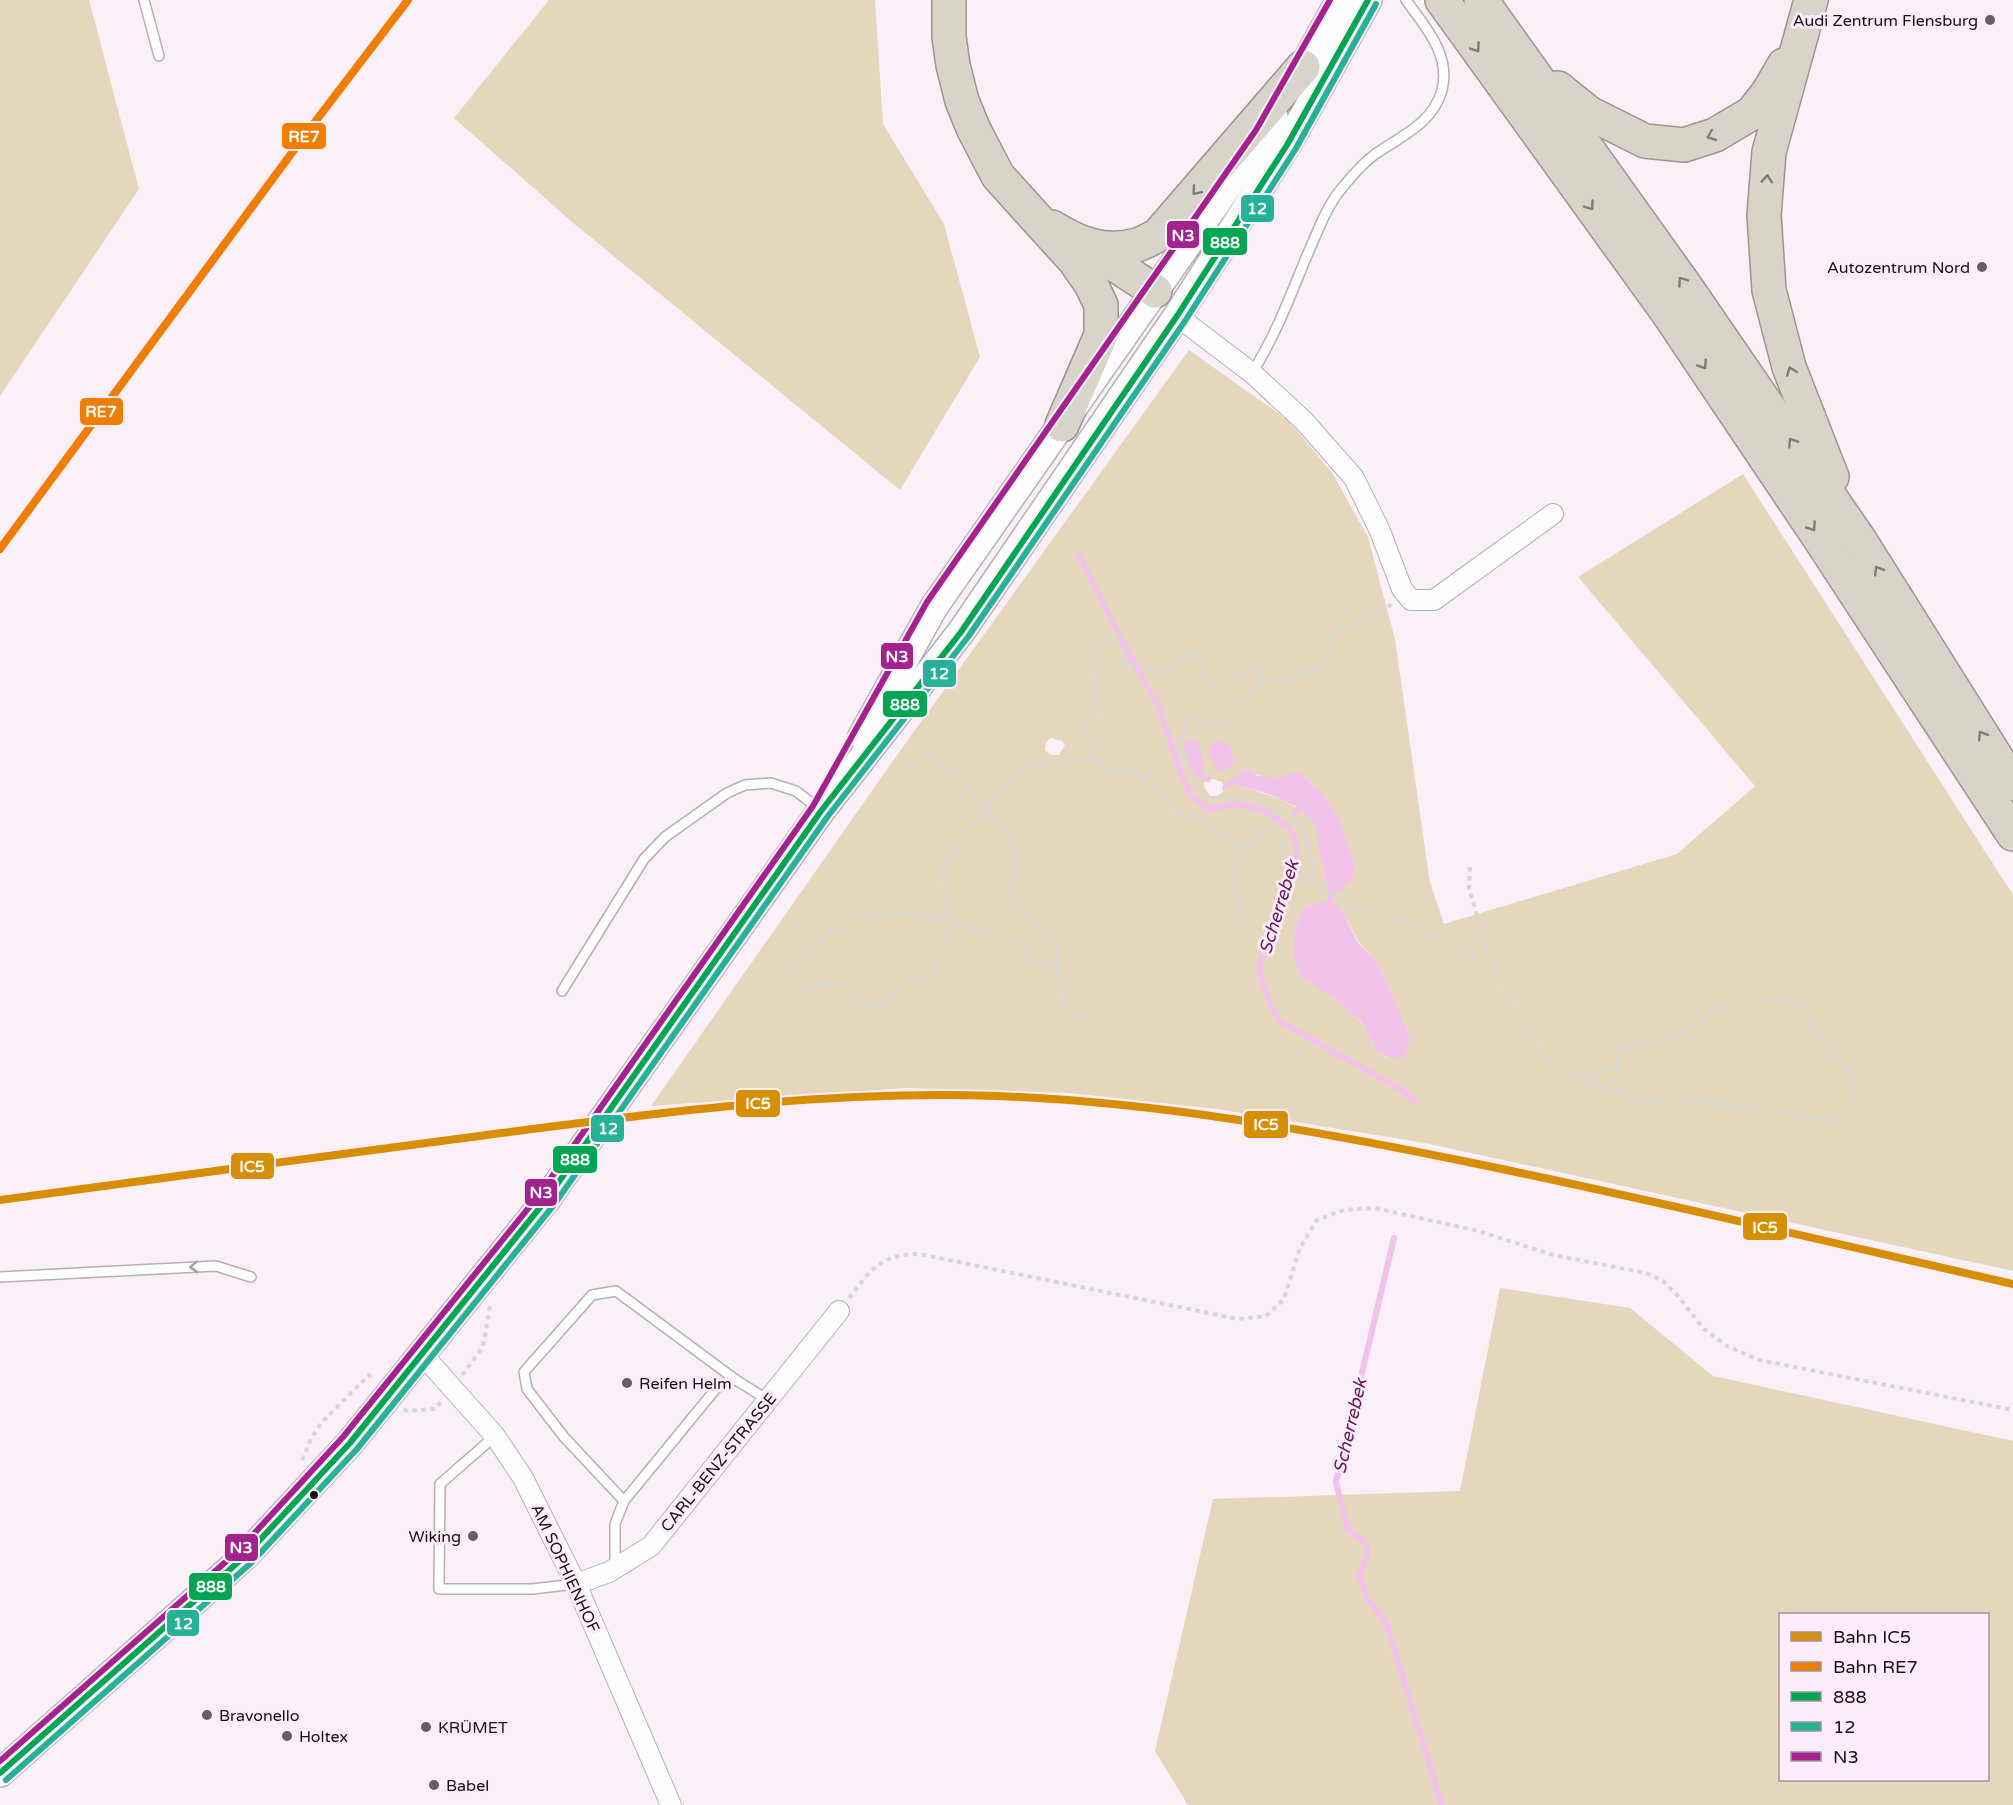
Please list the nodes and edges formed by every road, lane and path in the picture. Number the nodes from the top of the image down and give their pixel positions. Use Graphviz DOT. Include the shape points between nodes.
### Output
graph roads {
  1 [pos="144,0"];
  2 [pos="949,0"];
  3 [pos="1340,0"];
  4 [pos="1368,0"];
  5 [pos="1406,0"];
  6 [pos="1442,0"];
  7 [pos="1481,0"];
  8 [pos="1810,5"];
  9 [pos="159,56"];
  10 [pos="1526,61"];
  11 [pos="1303,67"];
  12 [pos="1079,253"];
  13 [pos="1149,299"];
  14 [pos="1177,316"];
  15 [pos="1252,373"];
  16 [pos="1062,425"];
  17 [pos="1553,514"];
  18 [pos="1861,542"];
  19 [pos="1402,589"];
  20 [pos="1263,682"];
  21 [pos="918,747"];
  22 [pos="1093,757"];
  23 [pos="2013,784"];
  24 [pos="985,808"];
  25 [pos="821,811"];
  26 [pos="1179,814"];
  27 [pos="1183,824"];
  28 [pos="2013,834"];
  29 [pos="1240,843"];
  30 [pos="1470,867"];
  31 [pos="1310,880"];
  32 [pos="948,921"];
  33 [pos="1243,927"];
  34 [pos="1487,951"];
  35 [pos="1057,965"];
  36 [pos="562,991"];
  37 [pos="1093,1018"];
  38 [pos="1582,1080"];
  39 [pos="0,1277"];
  40 [pos="251,1278"];
  41 [pos="838,1311"];
  42 [pos="422,1354"];
  43 [pos="735,1380"];
  44 [pos="768,1400"];
  45 [pos="2013,1410"];
  46 [pos="495,1436"];
  47 [pos="624,1501"];
  48 [pos="615,1568"];
  49 [pos="576,1584"];
  50 [pos="0,1773"];
  51 [pos="671,1805"];
  1 -- 9 [label="lane"];
  2 -- 12 [label="highway" via="953,66 974,130 998,176 1028,211"];
  3 -- 11 [label="main road"];
  4 -- 14 [label="main road" via="1287,145"];
  5 -- 15 [label="lane" via="1442,56 1442,90 1422,122 1373,156 1339,191 1324,215 1270,345"];
  6 -- 28 [label="highway, one-way" via="1668,313"];
  7 -- 10 [label="highway"];
  8 -- 10 [label="highway, one-way" via="1785,62 1752,113 1715,135 1684,145 1645,141 1589,113"];
  18 -- 8 [label="highway, one-way" via="1789,367 1768,290 1764,215 1769,152"];
  18 -- 10 [label="highway, one-way"];
  11 -- 12 [label="highway, one-way" via="1158,235 1137,245"];
  11 -- 13 [label="main road" via="1264,135"];
  12 -- 13 [label="highway"];
  12 -- 16 [label="highway" via="1101,305 1101,335"];
  13 -- 14 [label="main road"];
  13 -- 16 [label="main road"];
  14 -- 15 [label="street"];
  14 -- 25 [label="main road" via="961,632"];
  15 -- 19 [label="street" via="1304,421 1354,478"];
  16 -- 25 [label="main road" via="934,608"];
  17 -- 19 [label="street" via="1434,600 1411,600"];
  23 -- 18 [label="highway, one-way"];
  19 -- 20 [label="path" via="1389,607 1328,635 1329,657 1325,665"];
  20 -- 22 [label="path" via="1259,670 1253,667 1212,684 1193,654 1185,654 1167,671 1156,672 1137,664 1126,667 1123,651 1104,633 1093,643 1090,658 1097,680 1090,713 1097,720 1084,730 1098,750"];
  20 -- 31 [label="path" via="1217,727 1189,717 1179,749 1198,790 1212,800 1254,799 1288,815 1305,834 1314,870"];
  21 -- 24 [label="path" via="961,777"];
  22 -- 24 [label="path" via="1029,765"];
  22 -- 26 [label="path" via="1107,771 1128,770 1154,784"];
  24 -- 32 [label="path" via="944,865"];
  24 -- 35 [label="path" via="1008,832 1019,866 1010,885 1021,914 1034,917 1038,926 1055,939"];
  25 -- 36 [label="lane" via="796,791 771,783 745,785 727,793 665,837 644,859"];
  25 -- 42 [label="main road" via="546,1200"];
  26 -- 27 [label="path"];
  26 -- 29 [label="path" via="1194,814 1224,837"];
  29 -- 31 [label="path" via="1251,848 1266,829 1280,844 1286,864 1300,869 1296,879"];
  29 -- 33 [label="path" via="1238,911"];
  30 -- 34 [label="path" via="1469,888"];
  31 -- 34 [label="path" via="1333,894 1337,902 1368,909 1436,937 1467,957"];
  32 -- 32 [label="path" via="902,913 860,916 805,950 793,968 793,978 800,986 839,981 849,984 854,1004 881,1006 904,985 931,979 945,947"];
  32 -- 35 [label="path" via="1016,943 1037,963"];
  34 -- 38 [label="path" via="1514,1010 1549,1064"];
  35 -- 37 [label="path" via="1068,1018"];
  38 -- 38 [label="path" via="1649,1102 1682,1098 1832,1121 1848,1108 1857,1093 1850,1072 1811,1027 1804,1004 1797,1002 1735,1001 1670,1040 1622,1047 1618,1066 1584,1075"];
  40 -- 39 [label="lane, one-way" via="216,1266"];
  41 -- 44 [label="street, CARL-BENZ-STRASSE"];
  41 -- 45 [label="path" via="873,1268 887,1258 919,1254 1238,1319 1266,1316 1284,1299 1300,1248 1317,1220 1344,1210 1375,1208 1478,1231 1553,1255 1646,1273 1663,1281 1704,1329 1727,1346 1759,1360"];
  42 -- 46 [label="street, AM SOPHIENHOF"];
  42 -- 50 [label="main road" via="350,1443 244,1557"];
  43 -- 44 [label="lane"];
  43 -- 47 [label="lane" via="719,1385"];
  43 -- 47 [label="lane" via="616,1292 592,1295 524,1372 527,1389 564,1437"];
  44 -- 48 [label="street, CARL-BENZ-STRASSE" via="651,1546"];
  46 -- 49 [label="street, AM SOPHIENHOF" via="523,1478"];
  46 -- 49 [label="lane" via="440,1484 439,1589 532,1589"];
  47 -- 48 [label="lane" via="615,1524"];
  48 -- 49 [label="street, CARL-BENZ-STRASSE"];
  49 -- 51 [label="street, AM SOPHIENHOF"];
}
